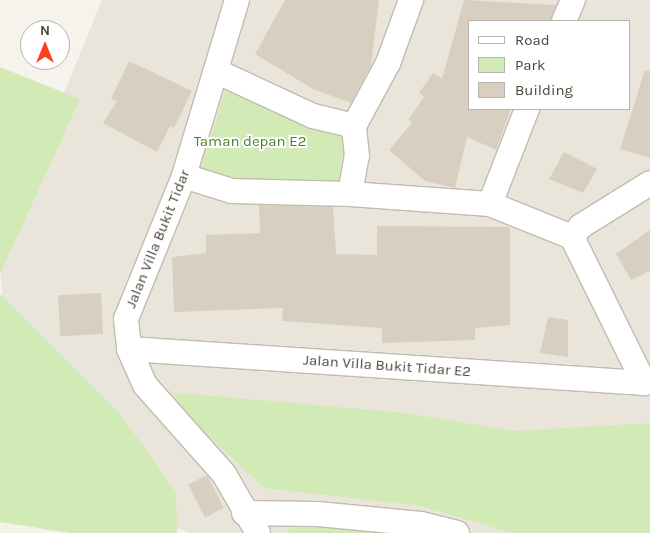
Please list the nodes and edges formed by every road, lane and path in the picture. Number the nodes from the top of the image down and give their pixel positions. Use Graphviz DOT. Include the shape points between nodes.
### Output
graph roads {
  1 [pos="237,0"];
  2 [pos="411,0"];
  3 [pos="573,0"];
  4 [pos="564,20"];
  5 [pos="216,71"];
  6 [pos="527,110"];
  7 [pos="354,126"];
  8 [pos="184,176"];
  9 [pos="650,183"];
  10 [pos="350,194"];
  11 [pos="490,204"];
  12 [pos="572,237"];
  13 [pos="129,348"];
  14 [pos="647,381"];
  15 [pos="244,513"];
  16 [pos="258,533"];
  17 [pos="457,533"];
  1 -- 5 [label="street, Jalan Villa Bukit Tidar"];
  2 -- 7 [label="street" via="388,64"];
  3 -- 4 [label="street"];
  5 -- 7 [label="street" via="313,116"];
  5 -- 8 [label="street, Jalan Villa Bukit Tidar"];
  6 -- 11 [label="street"];
  7 -- 10 [label="street" via="357,156"];
  8 -- 10 [label="street" via="232,191"];
  8 -- 13 [label="street, Jalan Villa Bukit Tidar" via="126,319"];
  9 -- 12 [label="street" via="581,226"];
  10 -- 11 [label="street"];
  11 -- 12 [label="street"];
  12 -- 14 [label="street, Jalan Villa Bukit Tidar E2"];
  13 -- 14 [label="street, Jalan Villa Bukit Tidar E2"];
  13 -- 15 [label="street, Jalan Villa Bukit Tidar" via="145,385 224,474"];
  15 -- 16 [label="street, Jalan Villa Bukit Tidar"];
  15 -- 17 [label="street" via="318,514 421,524"];
}
